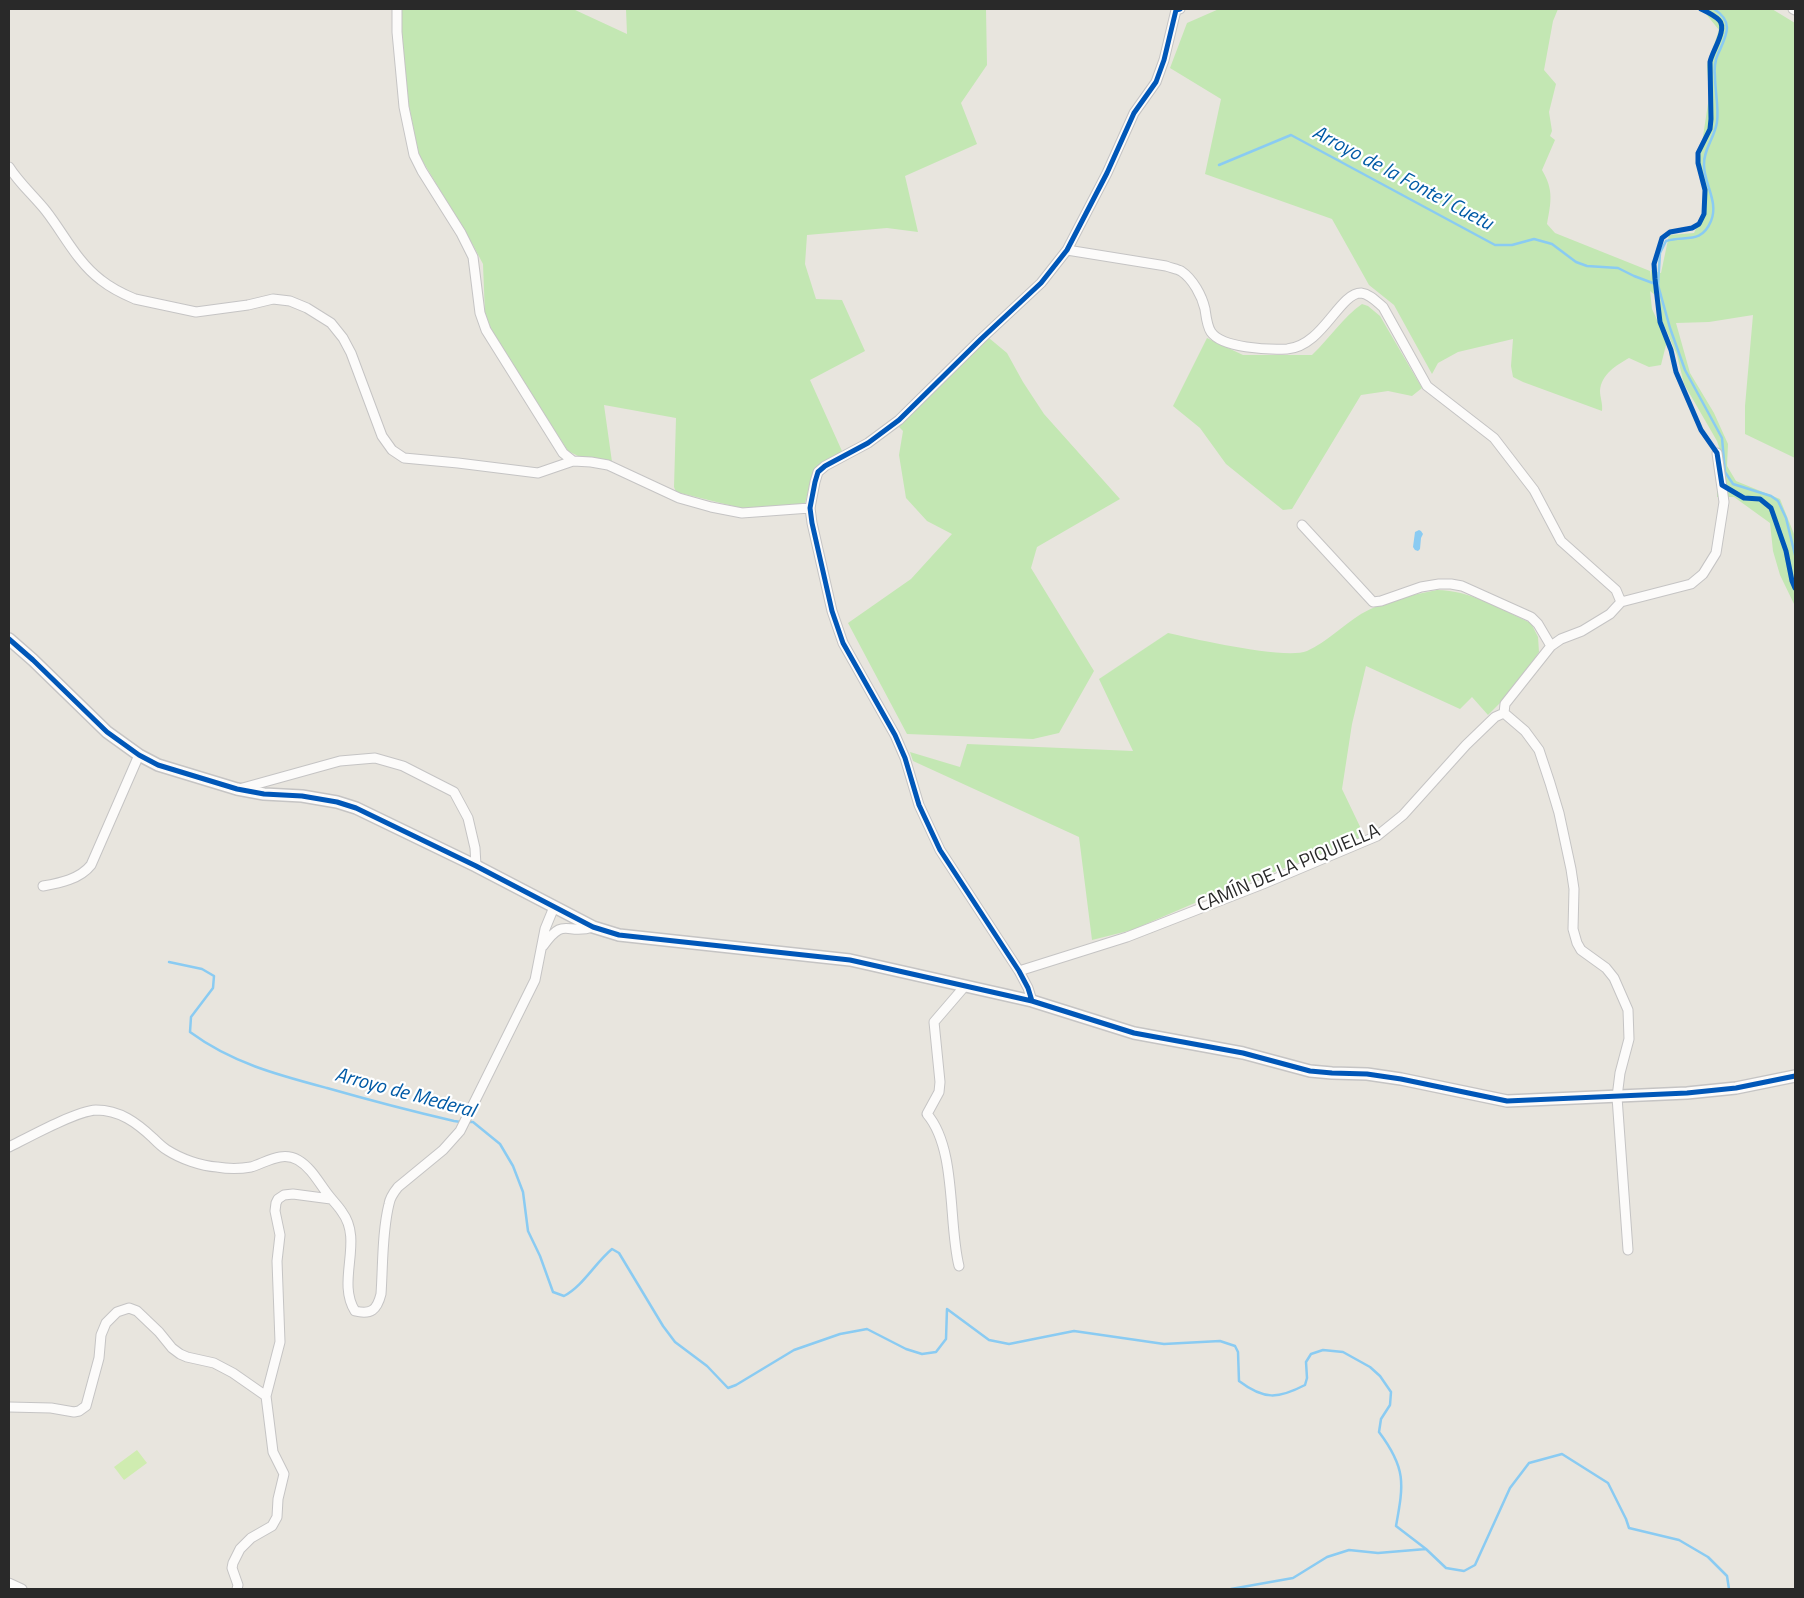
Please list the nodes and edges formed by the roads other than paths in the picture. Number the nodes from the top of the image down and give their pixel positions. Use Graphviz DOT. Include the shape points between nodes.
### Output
graph roads {
  1 [pos="397,9"];
  2 [pos="1180,9"];
  3 [pos="9,167"];
  4 [pos="1067,250"];
  5 [pos="1717,453"];
  6 [pos="573,461"];
  7 [pos="810,508"];
  8 [pos="1302,524"];
  9 [pos="1622,602"];
  10 [pos="9,639"];
  11 [pos="1551,646"];
  12 [pos="1504,713"];
  13 [pos="139,755"];
  14 [pos="237,789"];
  15 [pos="476,866"];
  16 [pos="42,886"];
  17 [pos="558,909"];
  18 [pos="594,927"];
  19 [pos="560,928"];
  20 [pos="541,948"];
  21 [pos="1019,971"];
  22 [pos="966,986"];
  23 [pos="1032,1001"];
  24 [pos="1795,1076"];
  25 [pos="1617,1097"];
  26 [pos="9,1147"];
  27 [pos="331,1199"];
  28 [pos="1628,1250"];
  29 [pos="959,1266"];
  30 [pos="266,1396"];
  31 [pos="9,1407"];
  32 [pos="9,1583"];
  33 [pos="22,1589"];
  34 [pos="237,1589"];
  1 -- 6 [label="street" via="404,107 414,155 473,257 480,313 486,330 563,453"];
  2 -- 4 [label="street" via="1176,10 1156,82 1134,113"];
  3 -- 6 [label="street" via="93,274 126,295 196,312 273,299 290,301 331,322 351,353 382,436 392,450 404,458 538,473"];
  4 -- 7 [label="street" via="1041,283 899,420 868,443 818,472"];
  4 -- 9 [label="street" via="1180,271 1200,295 1210,332 1226,343 1253,348 1288,349 1305,344 1352,295 1363,293 1373,298 1383,308 1427,386 1494,438 1534,490 1561,541 1616,590"];
  5 -- 9 [label="street, CAMÍN DE LA PIQUIELLA" via="1724,502 1716,553 1703,574 1692,584"];
  6 -- 7 [label="street" via="608,465 679,498 742,513"];
  7 -- 21 [label="street" via="830,602 843,643 894,734 905,758 918,805 940,850"];
  8 -- 11 [label="street" via="1373,602 1421,587 1440,584 1462,586 1531,617"];
  9 -- 11 [label="street, CAMÍN DE LA PIQUIELLA" via="1610,614"];
  10 -- 13 [label="street" via="107,732"];
  11 -- 12 [label="street, CAMÍN DE LA PIQUIELLA" via="1505,704"];
  12 -- 21 [label="street, CAMÍN DE LA PIQUIELLA" via="1494,717 1403,815 1377,836 1127,937"];
  12 -- 25 [label="street" via="1525,731 1539,750 1550,783 1571,869 1573,930 1577,943 1614,978 1628,1010 1629,1039"];
  13 -- 14 [label="street" via="158,765"];
  13 -- 16 [label="street" via="91,865 64,882"];
  14 -- 15 [label="street" via="302,796 356,808"];
  14 -- 15 [label="street" via="340,761 375,758 403,766 454,792 468,818"];
  15 -- 17 [label="street"];
  17 -- 18 [label="street"];
  17 -- 19 [label="street"];
  17 -- 20 [label="street" via="545,929"];
  18 -- 19 [label="street"];
  18 -- 22 [label="street" via="619,935 850,960"];
  19 -- 20 [label="street"];
  20 -- 27 [label="street" via="534,980 460,1131 443,1150 398,1187 389,1202 378,1304 365,1313 355,1311 350,1303 350,1226"];
  21 -- 23 [label="street"];
  22 -- 23 [label="street"];
  22 -- 29 [label="street" via="934,1022 940,1082 939,1092 927,1114 943,1147"];
  23 -- 25 [label="street" via="1134,1033 1243,1052 1310,1070 1401,1079 1507,1101"];
  24 -- 25 [label="street" via="1736,1088"];
  25 -- 28 [label="street"];
  26 -- 27 [label="street" via="82,1113 96,1110 115,1112 141,1127 166,1150 215,1167 250,1167 286,1156 297,1159 307,1166"];
  27 -- 30 [label="street" via="293,1194 284,1195 276,1204 280,1235 277,1262 280,1342"];
  30 -- 31 [label="street" via="214,1363 180,1354 137,1311 128,1308 117,1312 106,1323 86,1406 74,1412"];
  30 -- 34 [label="street" via="273,1452 284,1474 283,1482 272,1526 251,1538 233,1563"];
  32 -- 33 [label="street"];
}
